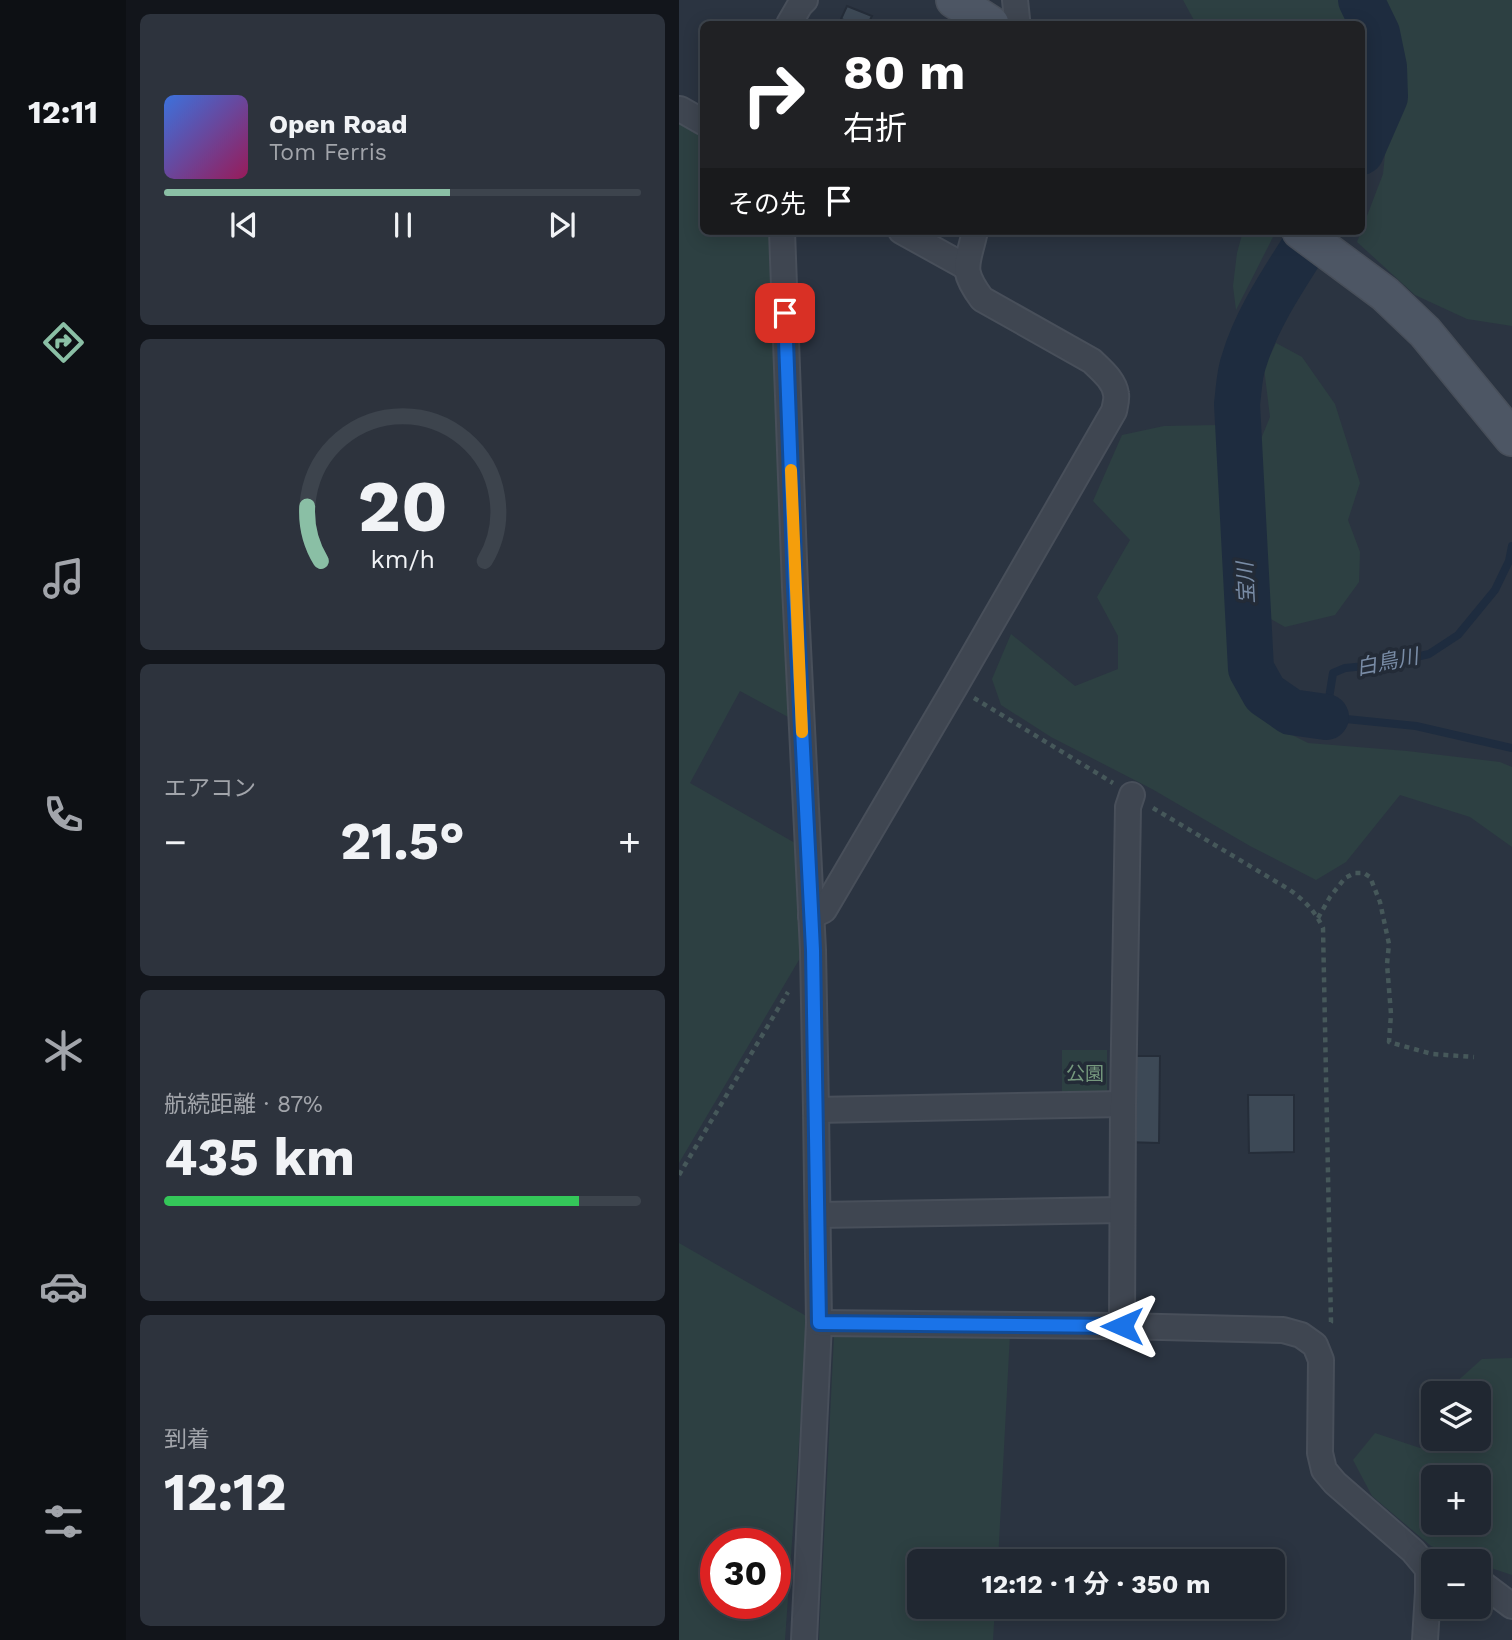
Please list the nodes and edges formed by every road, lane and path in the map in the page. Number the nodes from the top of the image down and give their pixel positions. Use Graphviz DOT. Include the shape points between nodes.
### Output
graph roads {
  1 [pos="805,0"];
  2 [pos="954,0"];
  3 [pos="1015,0"];
  4 [pos="791,21"];
  5 [pos="986,21"];
  6 [pos="1016,21"];
  7 [pos="680,109"];
  8 [pos="700,120"];
  9 [pos="782,235"];
  10 [pos="908,235"];
  11 [pos="974,235"];
  12 [pos="1309,238"];
  13 [pos="966,267"];
  14 [pos="1512,438"];
  15 [pos="955,687"];
  16 [pos="1132,795"];
  17 [pos="811,916"];
  18 [pos="1318,918"];
  19 [pos="813,950"];
  20 [pos="1474,1057"];
  21 [pos="1123,1104"];
  22 [pos="816,1110"];
  23 [pos="679,1175"];
  24 [pos="1122,1210"];
  25 [pos="817,1215"];
  26 [pos="819,1323"];
  27 [pos="1122,1326"];
  28 [pos="1315,1345"];
  29 [pos="1421,1559"];
  30 [pos="1491,1590"];
  31 [pos="1512,1606"];
  32 [pos="1427,1619"];
  33 [pos="804,1640"];
  34 [pos="1426,1640"];
  1 -- 4 [label="street"];
  2 -- 5 [label="street"];
  3 -- 6 [label="street"];
  7 -- 8 [label="street"];
  9 -- 17 [label="street"];
  10 -- 13 [label="street"];
  11 -- 13 [label="street"];
  12 -- 14 [label="street" via="1385,294 1425,332"];
  13 -- 15 [label="street" via="970,283 982,299 1092,361 1117,394 1114,411"];
  15 -- 16 [label="path"];
  15 -- 17 [label="street" via="824,910"];
  16 -- 18 [label="path" via="1290,890 1307,902"];
  16 -- 21 [label="street" via="1128,807"];
  17 -- 19 [label="street"];
  18 -- 20 [label="path" via="1345,878 1355,873 1370,877 1389,944 1389,1042 1432,1054"];
  18 -- 28 [label="path" via="1324,948 1331,1322"];
  19 -- 22 [label="street"];
  19 -- 23 [label="path"];
  21 -- 22 [label="street"];
  21 -- 24 [label="street"];
  22 -- 25 [label="street"];
  24 -- 25 [label="street"];
  24 -- 27 [label="street"];
  25 -- 26 [label="street"];
  26 -- 27 [label="street"];
  26 -- 33 [label="street"];
  27 -- 28 [label="street" via="1283,1330"];
  28 -- 29 [label="street" via="1321,1360 1320,1453 1324,1470"];
  30 -- 31 [label="street"];
  32 -- 34 [label="street"];
}
